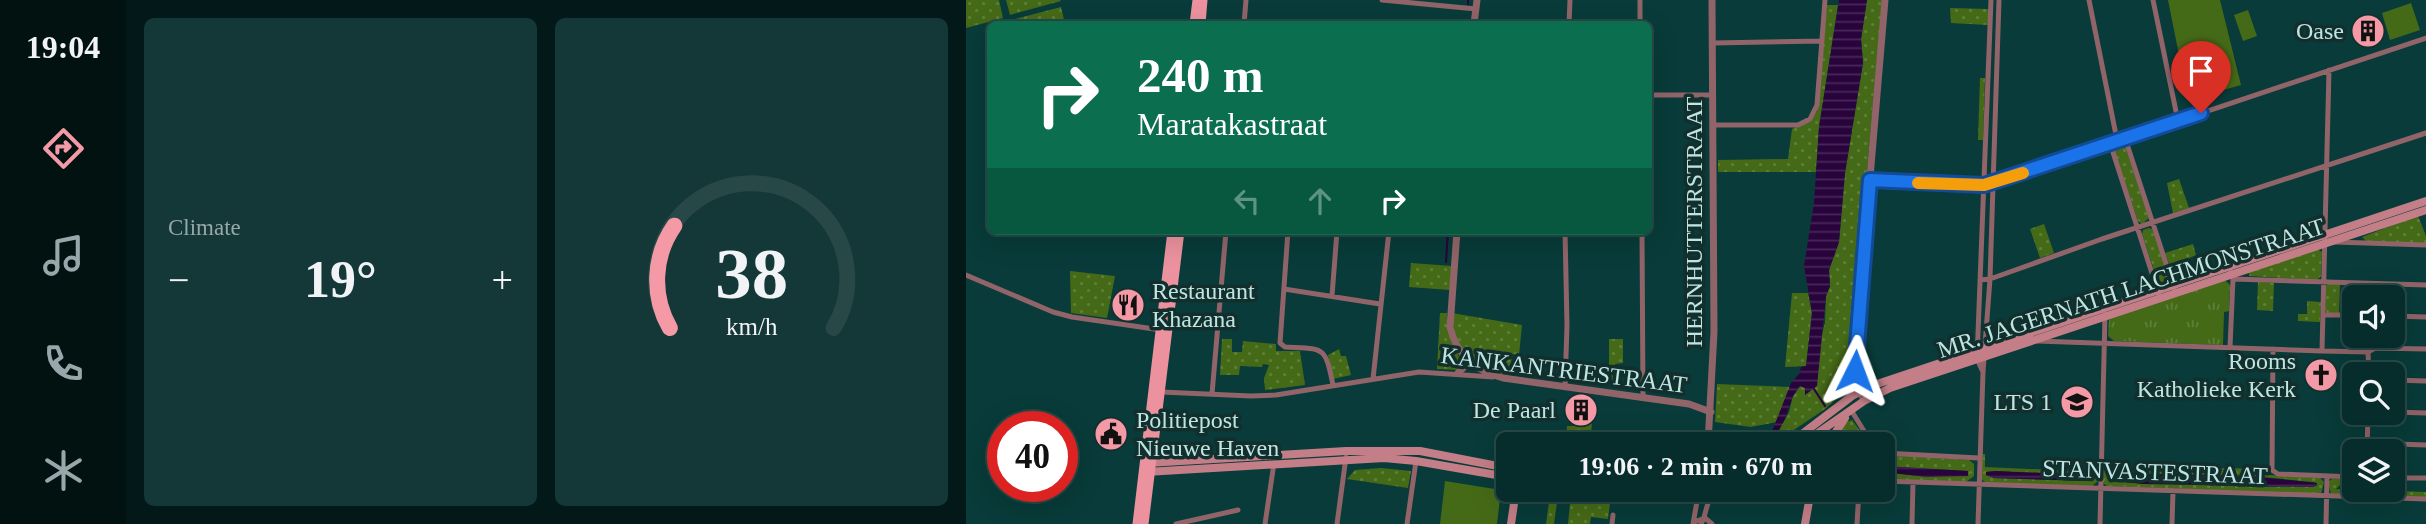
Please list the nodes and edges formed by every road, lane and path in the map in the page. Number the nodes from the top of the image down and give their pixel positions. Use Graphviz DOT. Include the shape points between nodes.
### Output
graph roads {
  1 [pos="1196,0"];
  2 [pos="1203,0"];
  3 [pos="1246,0"];
  4 [pos="1382,0"];
  5 [pos="1570,0"];
  6 [pos="1640,0"];
  7 [pos="1712,0"];
  8 [pos="1825,0"];
  9 [pos="1885,0"];
  10 [pos="1991,0"];
  11 [pos="1998,0"];
  12 [pos="2089,0"];
  13 [pos="2153,0"];
  14 [pos="1476,4"];
  15 [pos="1194,21"];
  16 [pos="1201,21"];
  17 [pos="1244,21"];
  18 [pos="1569,21"];
  19 [pos="1640,21"];
  20 [pos="2426,38"];
  21 [pos="1822,41"];
  22 [pos="1713,43"];
  23 [pos="2329,70"];
  24 [pos="1652,95"];
  25 [pos="1713,95"];
  26 [pos="2178,121"];
  27 [pos="1713,125"];
  28 [pos="2426,133"];
  29 [pos="2125,138"];
  30 [pos="2117,141"];
  31 [pos="2110,143"];
  32 [pos="2327,166"];
  33 [pos="1870,180"];
  34 [pos="1993,183"];
  35 [pos="1984,185"];
  36 [pos="2426,201"];
  37 [pos="2426,211"];
  38 [pos="2153,223"];
  39 [pos="2137,228"];
  40 [pos="1172,235"];
  41 [pos="1179,235"];
  42 [pos="1227,235"];
  43 [pos="1288,235"];
  44 [pos="1337,235"];
  45 [pos="1389,235"];
  46 [pos="1457,235"];
  47 [pos="1565,235"];
  48 [pos="1643,235"];
  49 [pos="2328,240"];
  50 [pos="2426,245"];
  51 [pos="2231,274"];
  52 [pos="966,275"];
  53 [pos="1990,279"];
  54 [pos="1980,280"];
  55 [pos="2324,283"];
  56 [pos="2426,285"];
  57 [pos="2174,288"];
  58 [pos="1284,289"];
  59 [pos="2159,293"];
  60 [pos="1332,296"];
  61 [pos="1381,304"];
  62 [pos="2105,312"];
  63 [pos="2323,314"];
  64 [pos="2342,315"];
  65 [pos="2405,316"];
  66 [pos="2426,317"];
  67 [pos="1164,330"];
  68 [pos="2031,341"];
  69 [pos="2106,343"];
  70 [pos="2230,347"];
  71 [pos="2273,349"];
  72 [pos="2426,349"];
  73 [pos="2322,351"];
  74 [pos="2368,352"];
  75 [pos="1982,353"];
  76 [pos="1463,355"];
  77 [pos="2368,362"];
  78 [pos="1458,373"];
  79 [pos="1503,378"];
  80 [pos="1373,379"];
  81 [pos="1856,379"];
  82 [pos="2405,380"];
  83 [pos="2426,381"];
  84 [pos="1333,385"];
  85 [pos="1565,387"];
  86 [pos="1161,392"];
  87 [pos="1860,392"];
  88 [pos="1212,394"];
  89 [pos="1712,397"];
  90 [pos="1643,398"];
  91 [pos="1864,401"];
  92 [pos="1689,404"];
  93 [pos="1851,410"];
  94 [pos="1711,412"];
  95 [pos="2405,412"];
  96 [pos="2426,413"];
  97 [pos="1709,432"];
  98 [pos="1805,432"];
  99 [pos="1819,432"];
  100 [pos="1836,432"];
  101 [pos="1865,432"];
  102 [pos="2405,444"];
  103 [pos="2426,445"];
  104 [pos="1895,454"];
  105 [pos="1346,455"];
  106 [pos="1220,457"];
  107 [pos="1979,458"];
  108 [pos="1416,461"];
  109 [pos="1274,463"];
  110 [pos="1220,466"];
  111 [pos="1496,466"];
  112 [pos="1148,467"];
  113 [pos="1496,475"];
  114 [pos="2327,476"];
  115 [pos="2342,477"];
  116 [pos="2405,478"];
  117 [pos="2426,478"];
  118 [pos="1895,481"];
  119 [pos="1913,482"];
  120 [pos="1979,484"];
  121 [pos="2101,489"];
  122 [pos="2173,491"];
  123 [pos="2327,495"];
  124 [pos="2426,499"];
  125 [pos="1514,502"];
  126 [pos="1698,502"];
  127 [pos="1709,502"];
  128 [pos="1809,502"];
  129 [pos="1858,502"];
  130 [pos="1238,510"];
  131 [pos="1613,515"];
  132 [pos="1703,521"];
  133 [pos="1694,523"];
  134 [pos="1137,524"];
  135 [pos="1144,524"];
  136 [pos="1176,524"];
  137 [pos="1265,524"];
  138 [pos="1337,524"];
  139 [pos="1407,524"];
  140 [pos="1511,524"];
  141 [pos="1612,524"];
  142 [pos="1713,524"];
  143 [pos="1805,524"];
  144 [pos="1857,524"];
  145 [pos="1912,524"];
  146 [pos="1978,524"];
  147 [pos="2100,524"];
  148 [pos="2172,524"];
  149 [pos="2326,524"];
  1 -- 15 [label="main road"];
  2 -- 16 [label="main road"];
  3 -- 17 [label="street"];
  4 -- 14 [label="street"];
  5 -- 18 [label="street"];
  6 -- 19 [label="street"];
  7 -- 22 [label="street, HERNHUTTERSTRAAT"];
  8 -- 21 [label="street"];
  9 -- 33 [label="street"];
  10 -- 35 [label="street"];
  11 -- 34 [label="street"];
  12 -- 30 [label="street"];
  13 -- 26 [label="street"];
  20 -- 23 [label="street"];
  21 -- 22 [label="street"];
  21 -- 27 [label="street" via="1818,105 1810,119 1798,125"];
  22 -- 25 [label="street, HERNHUTTERSTRAAT"];
  23 -- 26 [label="street"];
  23 -- 32 [label="street"];
  24 -- 25 [label="street"];
  25 -- 27 [label="street, HERNHUTTERSTRAAT"];
  26 -- 29 [label="street"];
  27 -- 89 [label="street, HERNHUTTERSTRAAT"];
  28 -- 32 [label="street"];
  29 -- 30 [label="street"];
  29 -- 38 [label="street"];
  30 -- 31 [label="street"];
  31 -- 34 [label="street"];
  31 -- 39 [label="street"];
  32 -- 38 [label="street"];
  32 -- 49 [label="street"];
  33 -- 35 [label="street"];
  33 -- 81 [label="street"];
  34 -- 35 [label="street"];
  34 -- 53 [label="street"];
  35 -- 54 [label="street"];
  36 -- 49 [label="main road, MR. JAGERNATH LACHMONSTRAAT"];
  37 -- 49 [label="main road, MR. JAGERNATH LACHMONSTRAAT"];
  38 -- 39 [label="street"];
  38 -- 57 [label="street"];
  39 -- 53 [label="street"];
  39 -- 59 [label="street"];
  40 -- 67 [label="main road"];
  41 -- 67 [label="main road"];
  42 -- 88 [label="street"];
  43 -- 58 [label="street"];
  44 -- 60 [label="street"];
  45 -- 61 [label="street"];
  46 -- 76 [label="street" via="1450,327"];
  47 -- 85 [label="street"];
  48 -- 90 [label="street"];
  49 -- 50 [label="street"];
  49 -- 51 [label="main road, MR. JAGERNATH LACHMONSTRAAT"];
  49 -- 55 [label="street"];
  51 -- 55 [label="street"];
  51 -- 57 [label="main road, MR. JAGERNATH LACHMONSTRAAT"];
  51 -- 70 [label="street"];
  52 -- 67 [label="street" via="1062,314"];
  53 -- 54 [label="street"];
  53 -- 75 [label="street"];
  54 -- 75 [label="street"];
  55 -- 56 [label="street"];
  55 -- 63 [label="street"];
  57 -- 59 [label="main road, MR. JAGERNATH LACHMONSTRAAT"];
  58 -- 60 [label="street"];
  58 -- 84 [label="street" via="1282,346 1314,348 1327,355"];
  59 -- 62 [label="main road, MR. JAGERNATH LACHMONSTRAAT"];
  60 -- 61 [label="street"];
  61 -- 80 [label="street"];
  62 -- 68 [label="main road, MR. JAGERNATH LACHMONSTRAAT"];
  62 -- 69 [label="street"];
  62 -- 75 [label="main road, MR. JAGERNATH LACHMONSTRAAT"];
  63 -- 64 [label="street"];
  63 -- 73 [label="street"];
  65 -- 66 [label="street"];
  67 -- 86 [label="main road"];
  67 -- 112 [label="main road"];
  68 -- 69 [label="street"];
  68 -- 75 [label="main road, MR. JAGERNATH LACHMONSTRAAT"];
  69 -- 70 [label="street"];
  69 -- 121 [label="street"];
  70 -- 71 [label="street"];
  71 -- 73 [label="street"];
  71 -- 114 [label="street" via="2272,470"];
  72 -- 74 [label="street" via="2375,348"];
  73 -- 74 [label="street"];
  74 -- 77 [label="street"];
  75 -- 87 [label="main road, MR. JAGERNATH LACHMONSTRAAT"];
  75 -- 91 [label="main road, MR. JAGERNATH LACHMONSTRAAT"];
  75 -- 107 [label="street"];
  76 -- 78 [label="street" via="1466,365"];
  76 -- 79 [label="street" via="1475,367"];
  78 -- 79 [label="street, KANKANTRIESTRAAT"];
  78 -- 80 [label="street, KANKANTRIESTRAAT" via="1419,372"];
  79 -- 85 [label="street, KANKANTRIESTRAAT"];
  80 -- 84 [label="street, KANKANTRIESTRAAT"];
  81 -- 87 [label="street"];
  81 -- 87 [label="street"];
  82 -- 83 [label="street"];
  84 -- 88 [label="street, KANKANTRIESTRAAT" via="1276,395"];
  85 -- 90 [label="street, KANKANTRIESTRAAT"];
  86 -- 88 [label="street, KANKANTRIESTRAAT"];
  86 -- 112 [label="main road"];
  87 -- 91 [label="street"];
  87 -- 98 [label="main road, MR. JAGERNATH LACHMONSTRAAT"];
  89 -- 92 [label="street"];
  89 -- 94 [label="street, HERNHUTTERSTRAAT"];
  90 -- 92 [label="street, KANKANTRIESTRAAT"];
  91 -- 93 [label="main road, MR. JAGERNATH LACHMONSTRAAT"];
  92 -- 94 [label="street, KANKANTRIESTRAAT"];
  93 -- 99 [label="main road, MR. JAGERNATH LACHMONSTRAAT"];
  93 -- 100 [label="main road"];
  93 -- 101 [label="street"];
  94 -- 97 [label="street, HERNHUTTERSTRAAT"];
  95 -- 96 [label="street"];
  102 -- 103 [label="street"];
  104 -- 107 [label="street"];
  105 -- 106 [label="main road"];
  105 -- 108 [label="main road"];
  105 -- 109 [label="main road"];
  105 -- 111 [label="main road" via="1420,451"];
  105 -- 138 [label="street"];
  106 -- 110 [label="main road"];
  106 -- 112 [label="main road"];
  107 -- 120 [label="street"];
  108 -- 113 [label="main road"];
  108 -- 139 [label="street"];
  109 -- 110 [label="main road"];
  109 -- 137 [label="street"];
  110 -- 112 [label="main road"];
  112 -- 134 [label="main road"];
  112 -- 135 [label="main road"];
  114 -- 115 [label="street"];
  114 -- 123 [label="street"];
  116 -- 117 [label="street"];
  118 -- 119 [label="street, STANVASTESTRAAT"];
  119 -- 120 [label="street, STANVASTESTRAAT"];
  119 -- 145 [label="street"];
  120 -- 121 [label="street, STANVASTESTRAAT"];
  120 -- 146 [label="street"];
  121 -- 122 [label="street, STANVASTESTRAAT"];
  121 -- 147 [label="street"];
  122 -- 123 [label="street, STANVASTESTRAAT"];
  122 -- 148 [label="street"];
  123 -- 124 [label="street, STANVASTESTRAAT"];
  123 -- 149 [label="street"];
  125 -- 140 [label="main road"];
  126 -- 133 [label="street"];
  127 -- 132 [label="street"];
  128 -- 143 [label="main road"];
  129 -- 144 [label="street"];
  130 -- 136 [label="street"];
  131 -- 141 [label="street"];
  132 -- 133 [label="street"];
  132 -- 142 [label="street"];
}
